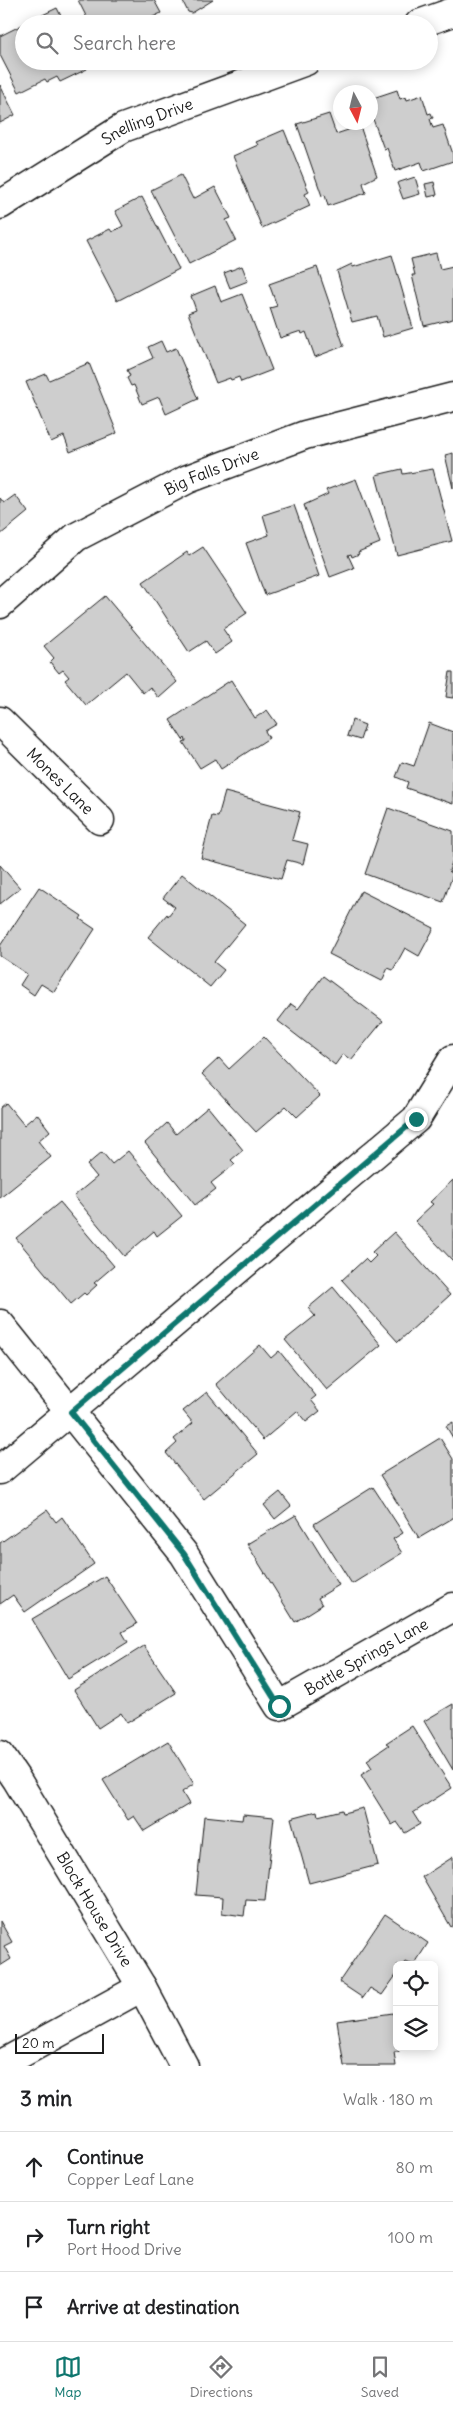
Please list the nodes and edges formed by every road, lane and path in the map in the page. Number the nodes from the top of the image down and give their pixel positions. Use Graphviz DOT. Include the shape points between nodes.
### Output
graph roads {
  1 [pos="453,12"];
  2 [pos="438,17"];
  3 [pos="281,70"];
  4 [pos="0,205"];
  5 [pos="453,397"];
  6 [pos="0,604"];
  7 [pos="0,720"];
  8 [pos="100,820"];
  9 [pos="453,1059"];
  10 [pos="0,1324"];
  11 [pos="71,1412"];
  12 [pos="0,1470"];
  13 [pos="453,1607"];
  14 [pos="0,1755"];
  15 [pos="142,1986"];
  16 [pos="0,2064"];
  17 [pos="184,2066"];
  1 -- 2 [label="street"];
  3 -- 4 [label="street, Snelling Drive" via="123,128"];
  5 -- 6 [label="street, Big Falls Drive" via="305,435 188,479 76,537"];
  7 -- 8 [label="street, Mones Lane"];
  9 -- 11 [label="street" via="416,1119"];
  10 -- 11 [label="street"];
  11 -- 12 [label="street"];
  11 -- 13 [label="street, Bottle Springs Lane" via="184,1554 279,1706"];
  14 -- 15 [label="street, Block House Drive"];
  15 -- 16 [label="street"];
  15 -- 17 [label="street, Block House Drive"];
}
